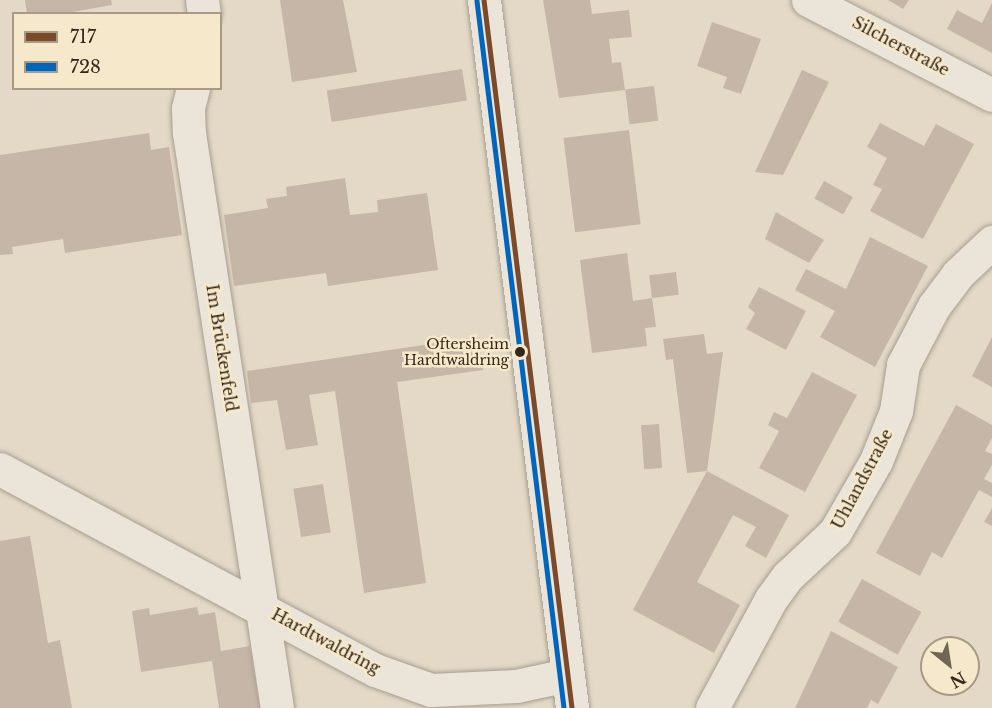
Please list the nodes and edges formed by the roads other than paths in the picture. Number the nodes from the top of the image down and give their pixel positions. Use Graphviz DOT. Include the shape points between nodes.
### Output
graph roads {
  1 [pos="484,0"];
  2 [pos="808,0"];
  3 [pos="192,90"];
  4 [pos="992,95"];
  5 [pos="992,242"];
  6 [pos="0,469"];
  7 [pos="262,607"];
  8 [pos="567,675"];
  9 [pos="439,699"];
  10 [pos="277,708"];
  11 [pos="572,708"];
  12 [pos="712,708"];
  1 -- 8 [label="street"];
  2 -- 4 [label="street, Silcherstraße"];
  3 -- 7 [label="street, Im Brückenfeld" via="188,108 189,133"];
  5 -- 12 [label="street, Uhlandstraße" via="958,274 934,306 903,365 896,411 876,461 835,532 788,576 771,599"];
  6 -- 7 [label="street, Hardtwaldring"];
  7 -- 9 [label="street, Hardtwaldring"];
  7 -- 10 [label="street, Hardtwaldring"];
  8 -- 9 [label="street, Hardtwaldring"];
  8 -- 11 [label="street"];
}
